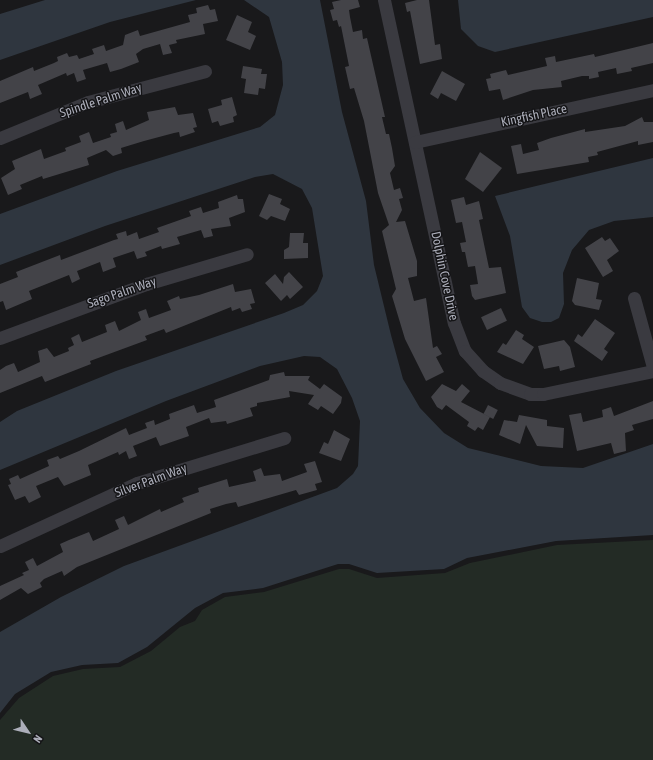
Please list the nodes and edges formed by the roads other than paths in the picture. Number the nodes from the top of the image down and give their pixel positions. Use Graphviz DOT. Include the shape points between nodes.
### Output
graph roads {
  1 [pos="384,0"];
  2 [pos="205,71"];
  3 [pos="653,90"];
  4 [pos="0,138"];
  5 [pos="415,142"];
  6 [pos="247,254"];
  7 [pos="634,298"];
  8 [pos="0,338"];
  9 [pos="653,367"];
  10 [pos="653,371"];
  11 [pos="284,438"];
  12 [pos="0,546"];
  1 -- 5 [label="street, Dolphin Cove Drive"];
  2 -- 4 [label="street, Spindle Palm Way" via="88,102"];
  3 -- 5 [label="street, Kingfish Place"];
  5 -- 10 [label="street, Dolphin Cove Drive" via="454,323 465,351 483,371 500,384 530,394 543,394"];
  6 -- 8 [label="street, Sago Palm Way" via="146,284"];
  7 -- 9 [label="street"];
  11 -- 12 [label="street, Silver Palm Way" via="137,483"];
}
